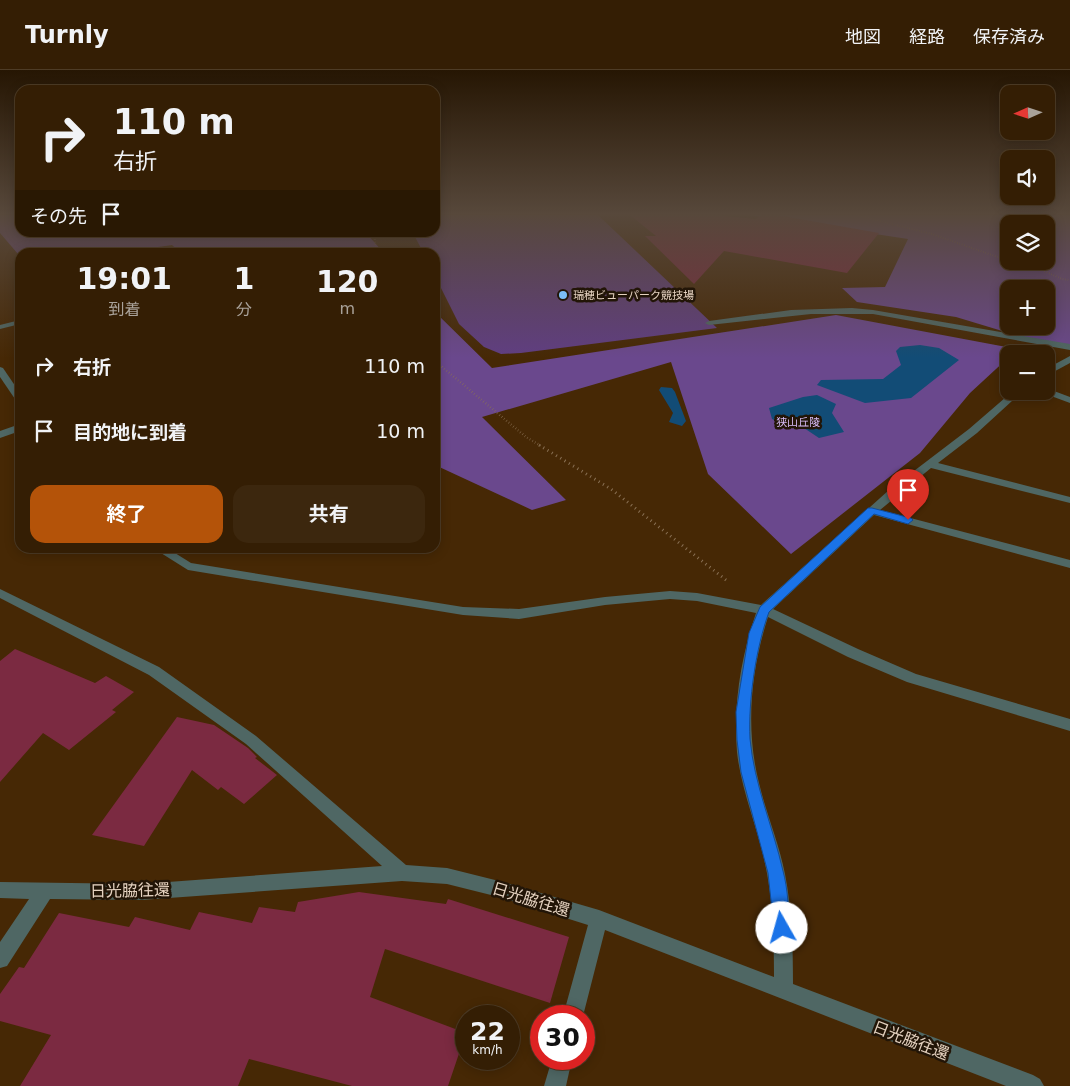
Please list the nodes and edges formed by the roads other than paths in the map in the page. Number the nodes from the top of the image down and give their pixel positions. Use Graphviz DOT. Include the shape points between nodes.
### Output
graph roads {
  1 [pos="15,323"];
  2 [pos="709,323"];
  3 [pos="0,327"];
  4 [pos="1070,347"];
  5 [pos="1070,359"];
  6 [pos="1055,368"];
  7 [pos="0,370"];
  8 [pos="15,392"];
  9 [pos="1055,394"];
  10 [pos="1008,400"];
  11 [pos="1070,400"];
  12 [pos="15,429"];
  13 [pos="0,434"];
  14 [pos="929,464"];
  15 [pos="1070,500"];
  16 [pos="872,511"];
  17 [pos="167,553"];
  18 [pos="1070,564"];
  19 [pos="0,592"];
  20 [pos="764,610"];
  21 [pos="1070,725"];
  22 [pos="402,873"];
  23 [pos="0,890"];
  24 [pos="44,891"];
  25 [pos="598,919"];
  26 [pos="0,958"];
  27 [pos="783,991"];
  28 [pos="576,1005"];
  29 [pos="559,1070"];
  30 [pos="555,1086"];
  31 [pos="1033,1086"];
  1 -- 3 [label="street"];
  2 -- 4 [label="street" via="842,309"];
  5 -- 6 [label="street"];
  7 -- 8 [label="street"];
  9 -- 11 [label="street"];
  10 -- 14 [label="street"];
  12 -- 13 [label="street"];
  14 -- 15 [label="street"];
  14 -- 16 [label="street"];
  16 -- 18 [label="street"];
  16 -- 20 [label="street"];
  17 -- 20 [label="street" via="188,566 463,610 519,614 670,595"];
  19 -- 22 [label="street" via="154,672 251,740"];
  20 -- 21 [label="street" via="912,678"];
  20 -- 27 [label="street" via="755,633 743,712 744,740 748,772 776,873 785,946"];
  22 -- 24 [label="street, 日光脇往還" via="141,892"];
  22 -- 25 [label="street, 日光脇往還" via="447,876"];
  23 -- 24 [label="street, 日光脇往還"];
  24 -- 26 [label="street"];
  25 -- 27 [label="street, 日光脇往還"];
  25 -- 28 [label="street"];
  27 -- 31 [label="street, 日光脇往還"];
  29 -- 30 [label="street"];
}
